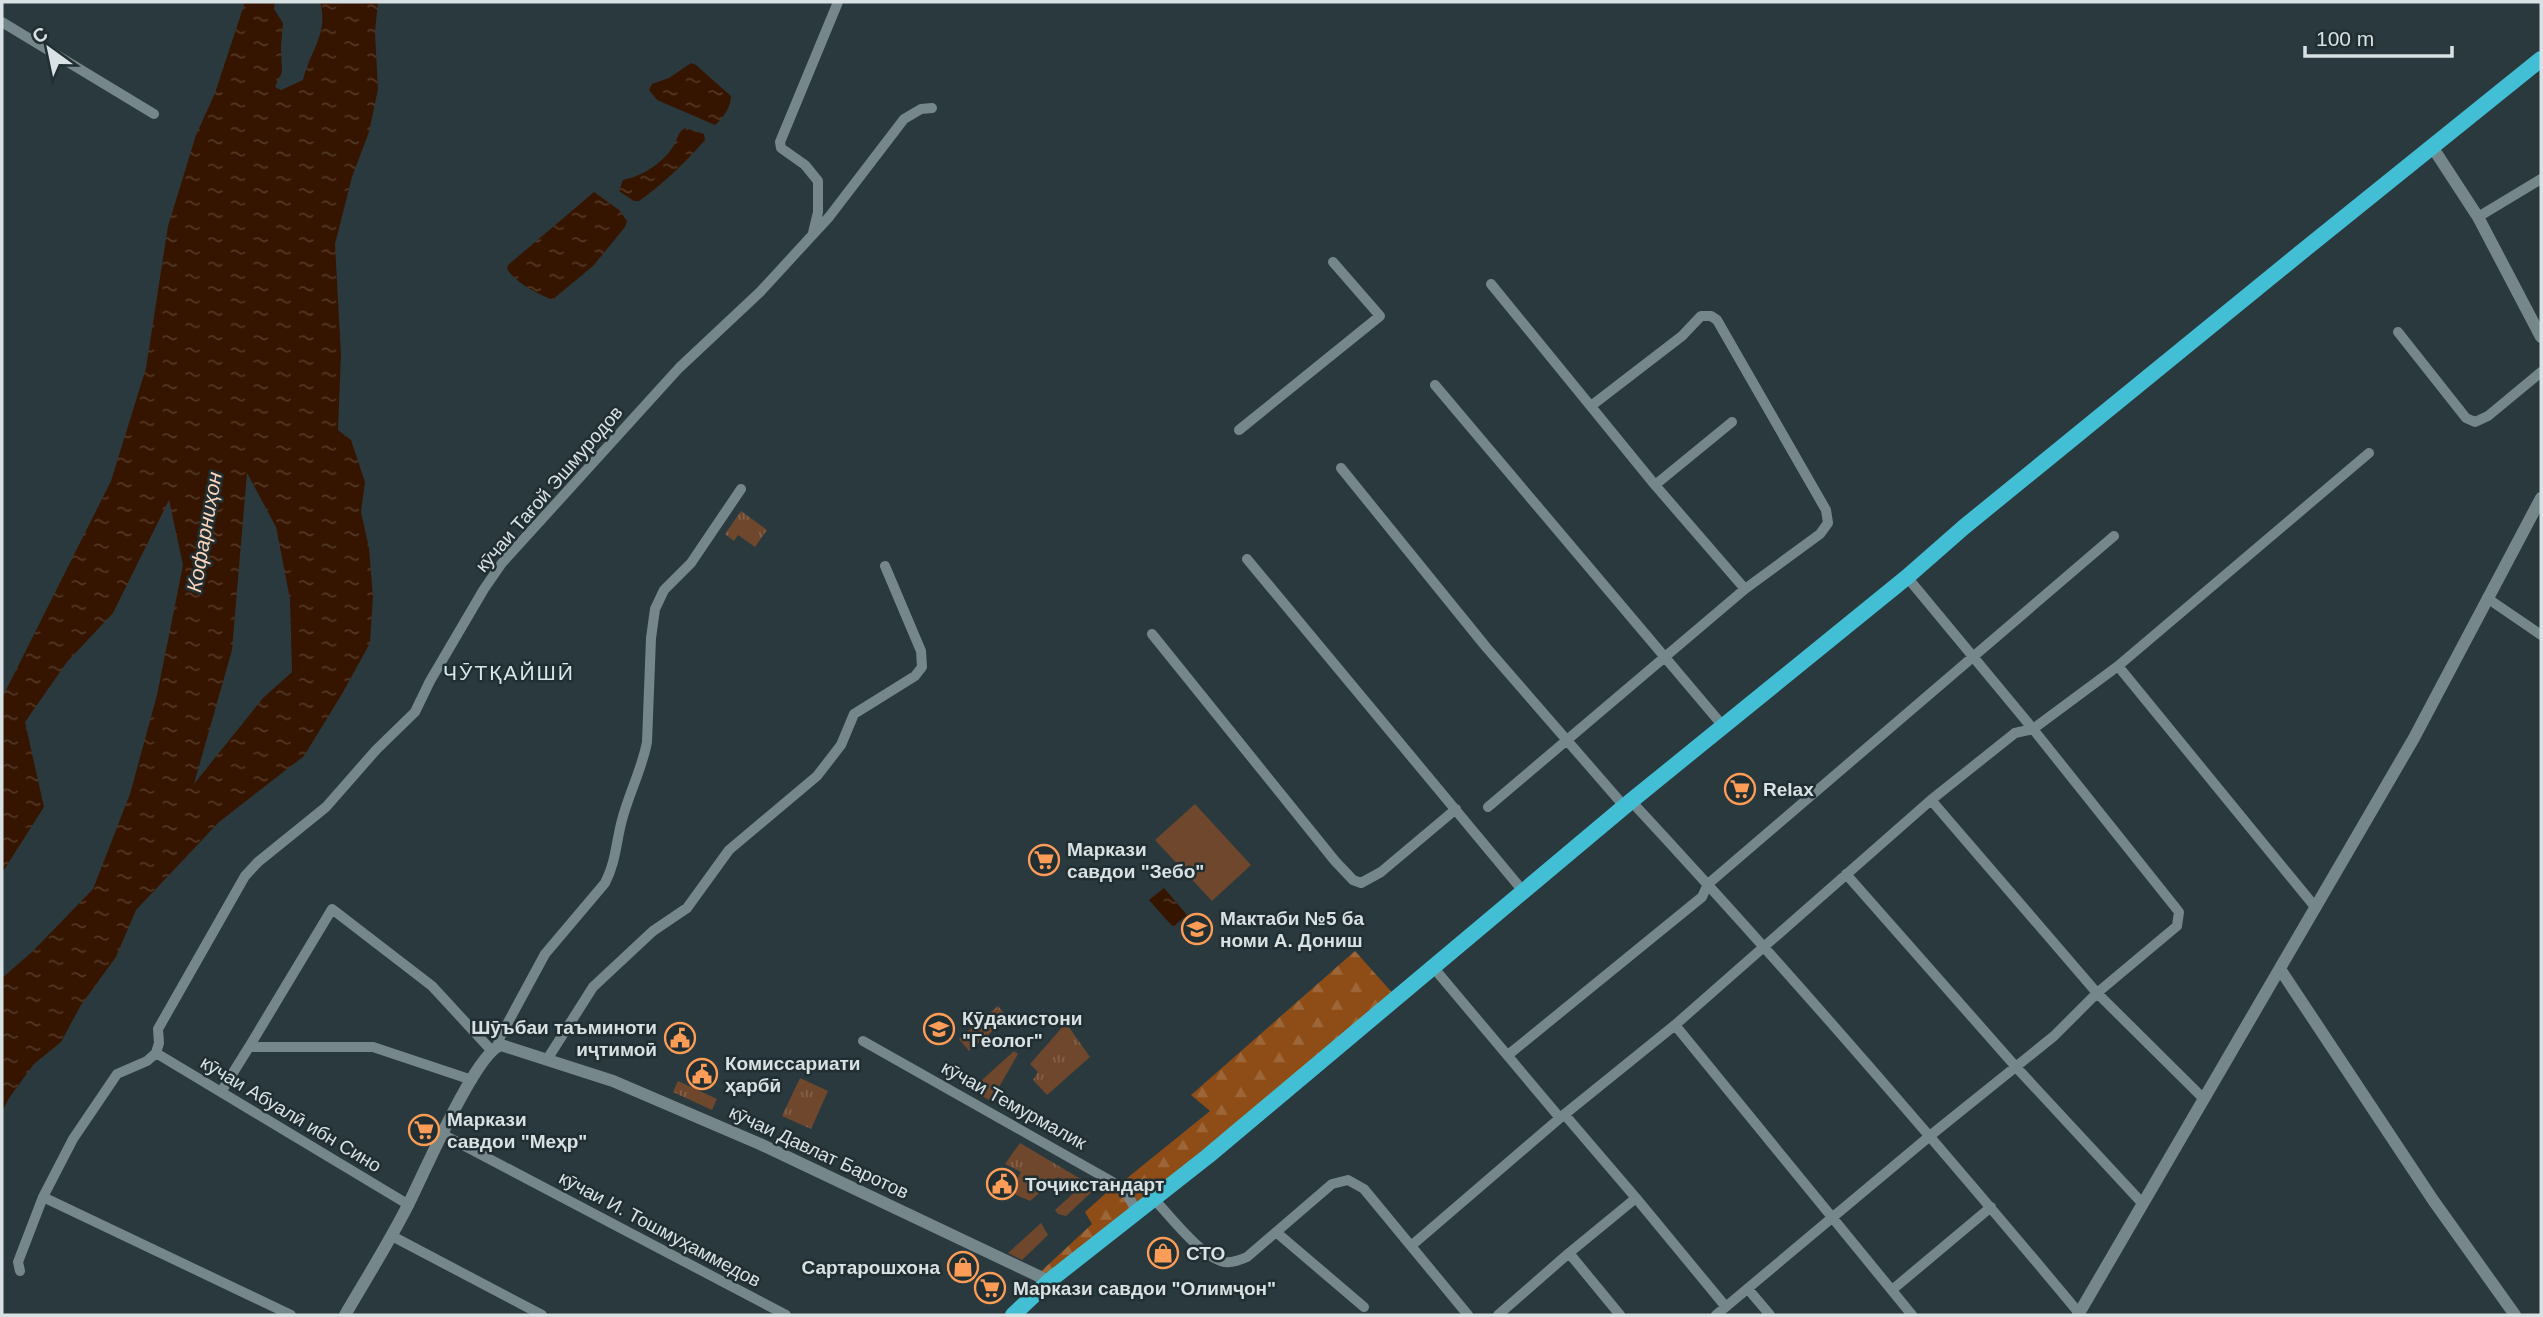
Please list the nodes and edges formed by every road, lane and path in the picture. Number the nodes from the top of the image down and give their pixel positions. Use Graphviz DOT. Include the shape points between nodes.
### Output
graph roads {
  1 [pos="838,2"];
  2 [pos="2,22"];
  3 [pos="2541,59"];
  4 [pos="932,108"];
  5 [pos="154,114"];
  6 [pos="2433,148"];
  7 [pos="2541,179"];
  8 [pos="2478,217"];
  9 [pos="813,233"];
  10 [pos="1333,262"];
  11 [pos="1491,284"];
  12 [pos="2398,332"];
  13 [pos="2541,337"];
  14 [pos="2541,372"];
  15 [pos="1435,385"];
  16 [pos="1591,406"];
  17 [pos="1732,422"];
  18 [pos="1239,430"];
  19 [pos="2369,453"];
  20 [pos="1341,468"];
  21 [pos="1656,485"];
  22 [pos="741,489"];
  23 [pos="2541,498"];
  24 [pos="2114,536"];
  25 [pos="1247,559"];
  26 [pos="885,566"];
  27 [pos="1907,577"];
  28 [pos="1745,589"];
  29 [pos="2487,598"];
  30 [pos="1152,634"];
  31 [pos="2541,635"];
  32 [pos="1667,657"];
  33 [pos="1973,657"];
  34 [pos="2118,666"];
  35 [pos="1723,726"];
  36 [pos="2033,729"];
  37 [pos="1567,740"];
  38 [pos="1931,800"];
  39 [pos="1627,804"];
  40 [pos="1488,807"];
  41 [pos="1456,810"];
  42 [pos="1846,874"];
  43 [pos="1708,884"];
  44 [pos="1523,891"];
  45 [pos="2316,908"];
  46 [pos="1763,947"];
  47 [pos="1433,967"];
  48 [pos="2280,969"];
  49 [pos="2097,993"];
  50 [pos="1675,1025"];
  51 [pos="863,1041"];
  52 [pos="248,1046"];
  53 [pos="495,1047"];
  54 [pos="156,1053"];
  55 [pos="1508,1055"];
  56 [pos="548,1058"];
  57 [pos="2016,1067"];
  58 [pos="472,1080"];
  59 [pos="221,1092"];
  60 [pos="2204,1099"];
  61 [pos="1563,1117"];
  62 [pos="442,1134"];
  63 [pos="1931,1135"];
  64 [pos="44,1197"];
  65 [pos="1636,1198"];
  66 [pos="1154,1199"];
  67 [pos="2143,1204"];
  68 [pos="408,1205"];
  69 [pos="1991,1207"];
  70 [pos="1137,1212"];
  71 [pos="1832,1218"];
  72 [pos="1276,1232"];
  73 [pos="392,1236"];
  74 [pos="1411,1246"];
  75 [pos="1569,1253"];
  76 [pos="20,1271"];
  77 [pos="1049,1281"];
  78 [pos="1748,1289"];
  79 [pos="1892,1290"];
  80 [pos="1364,1307"];
  81 [pos="1726,1307"];
  82 [pos="2079,1314"];
  83 [pos="291,1315"];
  84 [pos="345,1315"];
  85 [pos="542,1315"];
  86 [pos="786,1315"];
  87 [pos="1001,1315"];
  88 [pos="1013,1315"];
  89 [pos="1468,1315"];
  90 [pos="1498,1315"];
  91 [pos="1619,1315"];
  92 [pos="1716,1315"];
  93 [pos="1770,1315"];
  94 [pos="1912,1315"];
  95 [pos="2515,1315"];
  1 -- 9 [label="street" via="780,142 818,181"];
  2 -- 5 [label="street"];
  3 -- 6 [label="highway"];
  4 -- 9 [label="street, кӯчаи Тағой Эшмуродов" via="904,119"];
  6 -- 8 [label="street"];
  6 -- 27 [label="highway"];
  7 -- 8 [label="street"];
  8 -- 13 [label="street"];
  9 -- 54 [label="street, кӯчаи Тағой Эшмуродов" via="760,292 679,368 502,563 415,712 326,807 245,876 158,1029"];
  10 -- 18 [label="street" via="1380,316"];
  11 -- 16 [label="street"];
  12 -- 14 [label="street" via="2466,418 2475,422"];
  15 -- 32 [label="street"];
  16 -- 21 [label="street"];
  16 -- 28 [label="street" via="1701,316 1717,320 1826,510 1828,523 1820,534"];
  17 -- 21 [label="street"];
  19 -- 34 [label="street"];
  20 -- 37 [label="street"];
  21 -- 28 [label="street"];
  22 -- 53 [label="street" via="691,563 664,590 655,609 647,742 621,822 612,869 539,963"];
  23 -- 29 [label="street"];
  24 -- 33 [label="street"];
  25 -- 41 [label="street"];
  26 -- 56 [label="street" via="921,651 922,667 854,714 841,746 817,776 729,850 687,908 653,931 593,988"];
  27 -- 33 [label="street"];
  27 -- 35 [label="highway"];
  28 -- 32 [label="street"];
  29 -- 31 [label="street"];
  29 -- 45 [label="street" via="2414,738"];
  30 -- 41 [label="street" via="1353,880 1361,883 1381,872"];
  32 -- 35 [label="street"];
  32 -- 37 [label="street"];
  33 -- 36 [label="street"];
  33 -- 43 [label="street"];
  34 -- 36 [label="street"];
  34 -- 45 [label="street"];
  35 -- 39 [label="highway"];
  36 -- 38 [label="street" via="2015,733"];
  36 -- 49 [label="street" via="2179,912 2178,926"];
  37 -- 39 [label="street"];
  37 -- 40 [label="street"];
  38 -- 42 [label="street"];
  38 -- 49 [label="street"];
  39 -- 43 [label="street"];
  39 -- 44 [label="highway"];
  41 -- 44 [label="street"];
  42 -- 46 [label="street"];
  42 -- 57 [label="street"];
  43 -- 46 [label="street"];
  43 -- 55 [label="street" via="1702,897"];
  44 -- 47 [label="highway"];
  45 -- 48 [label="street"];
  46 -- 50 [label="street"];
  46 -- 63 [label="street"];
  47 -- 55 [label="street"];
  47 -- 66 [label="highway"];
  48 -- 60 [label="street"];
  48 -- 95 [label="street"];
  49 -- 57 [label="street"];
  49 -- 60 [label="street"];
  50 -- 61 [label="street"];
  50 -- 71 [label="street"];
  51 -- 70 [label="street, кӯчаи Темурмалик" via="1116,1184"];
  52 -- 53 [label="street" via="332,909 432,986"];
  52 -- 58 [label="street" via="373,1047"];
  52 -- 59 [label="street"];
  53 -- 56 [label="street, кӯчаи Давлат Баротов"];
  53 -- 58 [label="street"];
  54 -- 59 [label="street, кӯчаи Абуалӣ ибн Сино"];
  54 -- 64 [label="street" via="113,1079 73,1139"];
  55 -- 61 [label="street"];
  56 -- 77 [label="street, кӯчаи Давлат Баротов" via="760,1144"];
  57 -- 63 [label="street"];
  57 -- 67 [label="street"];
  58 -- 62 [label="street"];
  59 -- 68 [label="street, кӯчаи Абуалӣ ибн Сино"];
  60 -- 67 [label="street"];
  61 -- 65 [label="street"];
  61 -- 74 [label="street"];
  62 -- 68 [label="street"];
  62 -- 86 [label="street, кӯчаи И. Тошмуҳаммедов"];
  63 -- 69 [label="street"];
  63 -- 71 [label="street"];
  64 -- 76 [label="street" via="18,1262"];
  64 -- 83 [label="street"];
  65 -- 75 [label="street"];
  65 -- 81 [label="street"];
  66 -- 70 [label="highway"];
  66 -- 72 [label="street" via="1199,1245 1222,1261 1247,1257"];
  67 -- 82 [label="street"];
  68 -- 73 [label="street"];
  69 -- 79 [label="street"];
  69 -- 82 [label="street"];
  70 -- 77 [label="highway"];
  71 -- 78 [label="street"];
  71 -- 79 [label="street"];
  72 -- 74 [label="street" via="1332,1184 1348,1180 1364,1189"];
  72 -- 80 [label="street"];
  73 -- 84 [label="street"];
  73 -- 85 [label="street"];
  74 -- 89 [label="street"];
  75 -- 90 [label="street"];
  75 -- 91 [label="street"];
  77 -- 87 [label="highway"];
  77 -- 88 [label="highway"];
  78 -- 81 [label="street"];
  78 -- 93 [label="street"];
  79 -- 94 [label="street"];
  81 -- 92 [label="street"];
}
